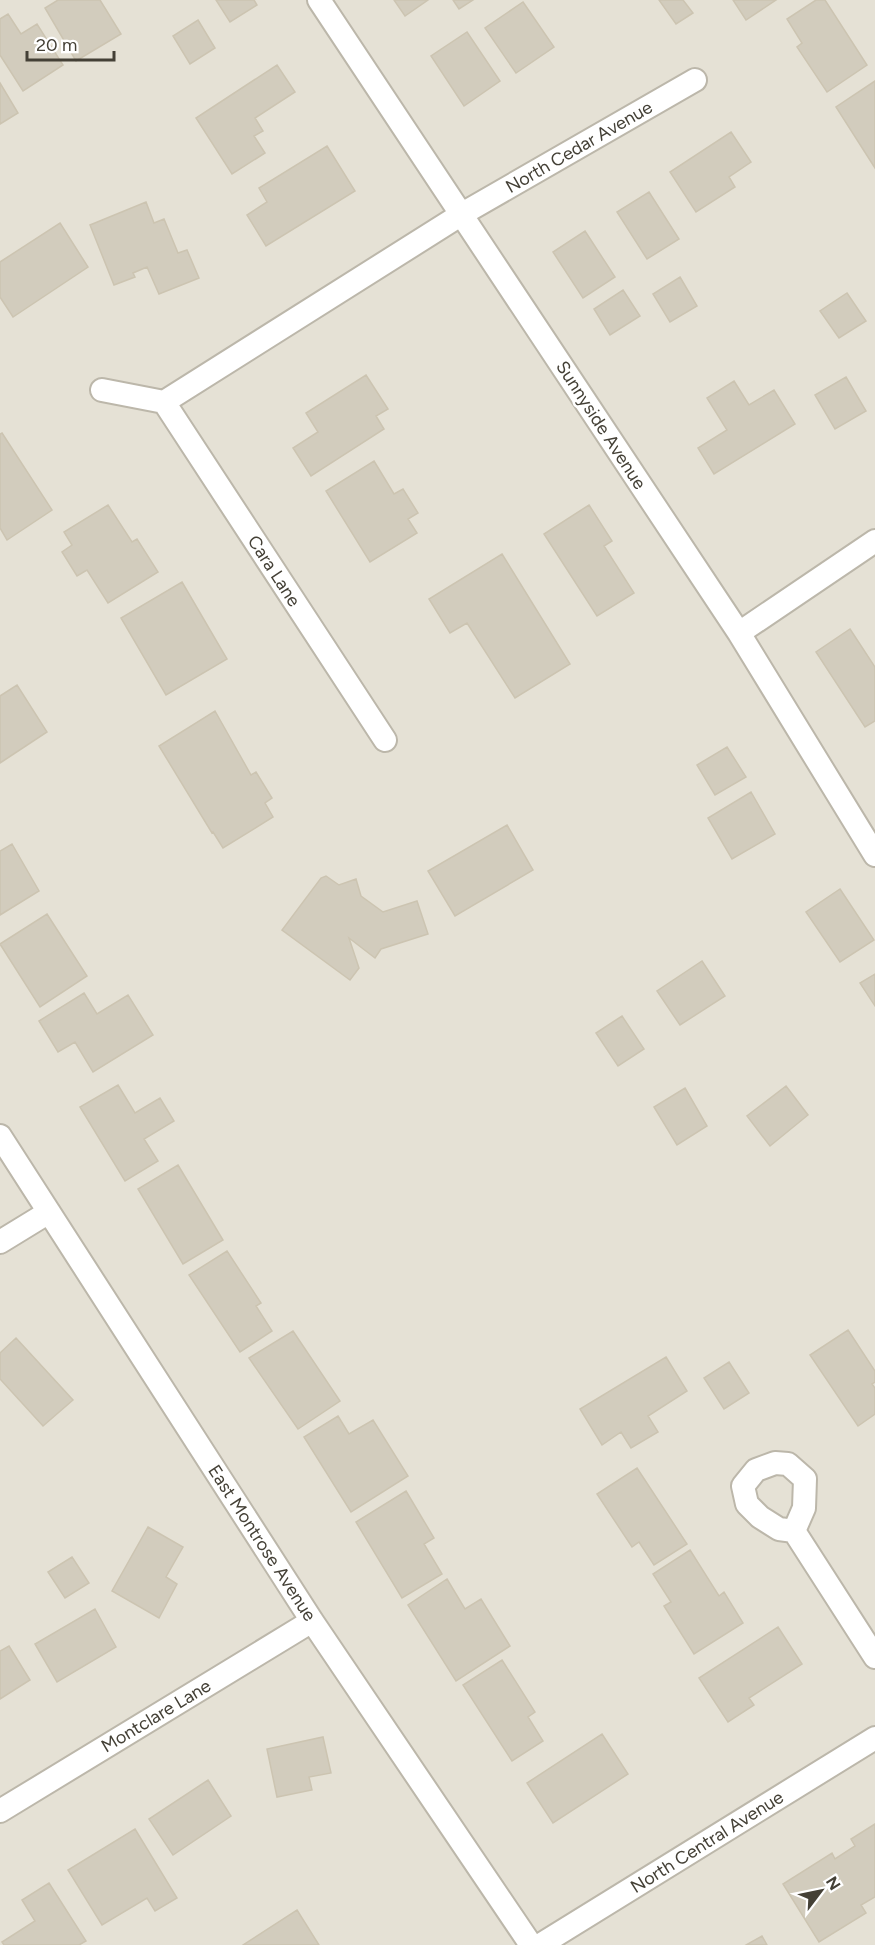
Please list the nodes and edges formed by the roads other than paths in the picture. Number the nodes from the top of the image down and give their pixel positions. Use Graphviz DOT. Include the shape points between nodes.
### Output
graph roads {
  1 [pos="319,0"];
  2 [pos="695,80"];
  3 [pos="462,214"];
  4 [pos="102,390"];
  5 [pos="164,402"];
  6 [pos="875,541"];
  7 [pos="739,633"];
  8 [pos="385,740"];
  9 [pos="875,855"];
  10 [pos="0,1136"];
  11 [pos="49,1212"];
  12 [pos="0,1242"];
  13 [pos="794,1531"];
  14 [pos="312,1621"];
  15 [pos="875,1657"];
  16 [pos="875,1738"];
  17 [pos="0,1811"];
  18 [pos="531,1945"];
  19 [pos="540,1945"];
  1 -- 3 [label="street, Sunnyside Avenue"];
  2 -- 3 [label="street, North Cedar Avenue"];
  3 -- 5 [label="street"];
  3 -- 7 [label="street, Sunnyside Avenue"];
  4 -- 5 [label="street"];
  5 -- 8 [label="street, Cara Lane"];
  6 -- 7 [label="street"];
  7 -- 9 [label="street, Sunnyside Avenue"];
  10 -- 11 [label="street, East Montrose Avenue"];
  11 -- 12 [label="street"];
  11 -- 14 [label="street, East Montrose Avenue"];
  13 -- 15 [label="street"];
  14 -- 17 [label="street, Montclare Lane"];
  14 -- 18 [label="street, East Montrose Avenue"];
  16 -- 19 [label="street, North Central Avenue"];
}
